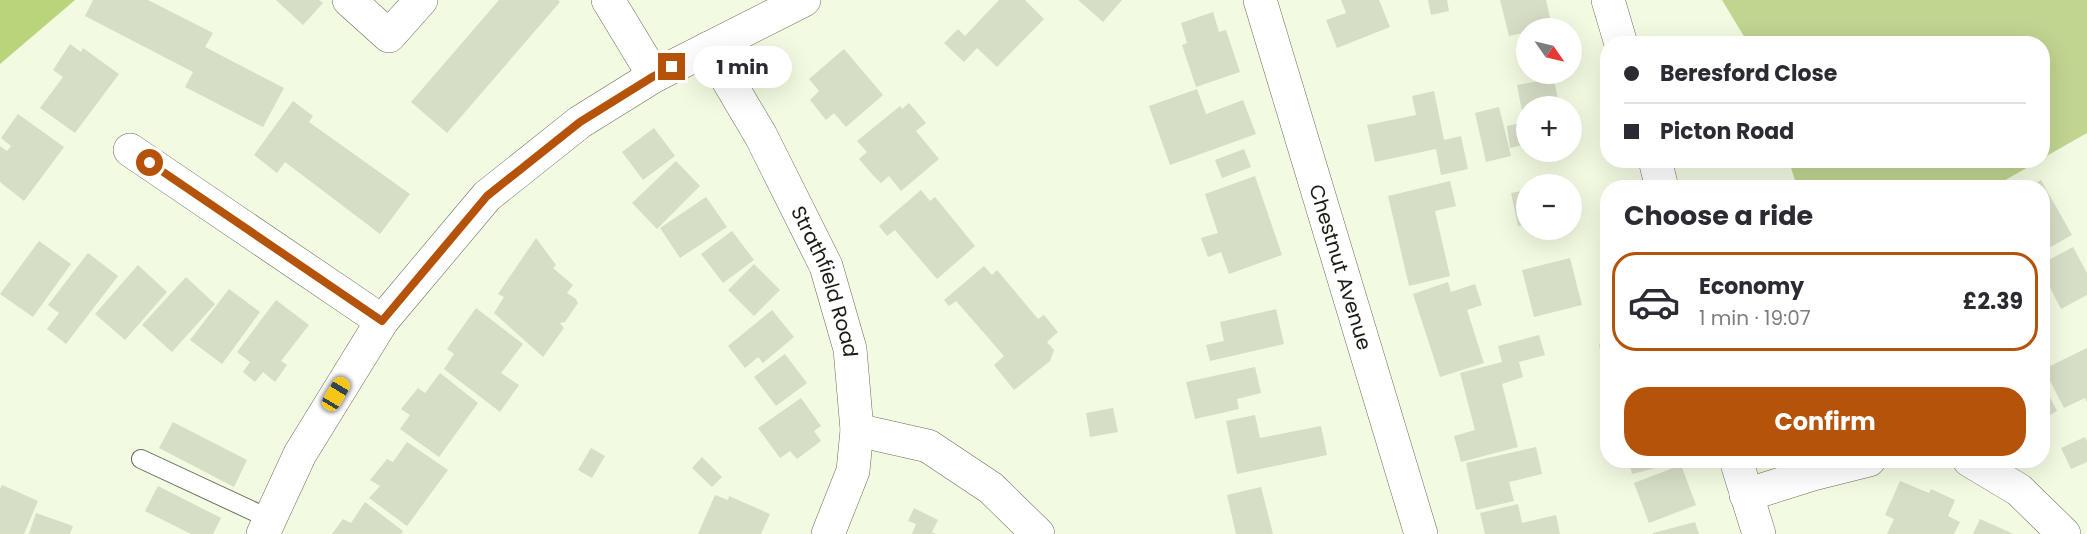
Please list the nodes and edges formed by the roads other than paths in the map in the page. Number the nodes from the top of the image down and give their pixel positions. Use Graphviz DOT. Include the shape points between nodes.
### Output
graph roads {
  1 [pos="349,0"];
  2 [pos="421,0"];
  3 [pos="608,0"];
  4 [pos="804,0"];
  5 [pos="1260,0"];
  6 [pos="1608,0"];
  7 [pos="1619,36"];
  8 [pos="709,48"];
  9 [pos="654,76"];
  10 [pos="130,150"];
  11 [pos="382,321"];
  12 [pos="857,430"];
  13 [pos="141,459"];
  14 [pos="1738,468"];
  15 [pos="1838,468"];
  16 [pos="1982,468"];
  17 [pos="1746,495"];
  18 [pos="266,526"];
  19 [pos="828,534"];
  20 [pos="1038,534"];
  21 [pos="1421,534"];
  22 [pos="1759,534"];
  23 [pos="2064,534"];
  1 -- 2 [label="street" via="389,36"];
  3 -- 9 [label="street"];
  4 -- 8 [label="street"];
  5 -- 21 [label="street, Chestnut Avenue"];
  6 -- 7 [label="street"];
  8 -- 9 [label="street"];
  8 -- 12 [label="street, Strathfield Road" via="761,136 826,266 850,349"];
  9 -- 11 [label="street" via="580,122 487,196"];
  10 -- 11 [label="street"];
  11 -- 18 [label="street" via="300,454"];
  12 -- 19 [label="street, Strathfield Road" via="853,471"];
  12 -- 20 [label="street" via="928,446 991,488"];
  13 -- 18 [label="lane"];
  14 -- 17 [label="street"];
  15 -- 17 [label="street"];
  16 -- 23 [label="street" via="2019,490"];
  17 -- 22 [label="street"];
}
